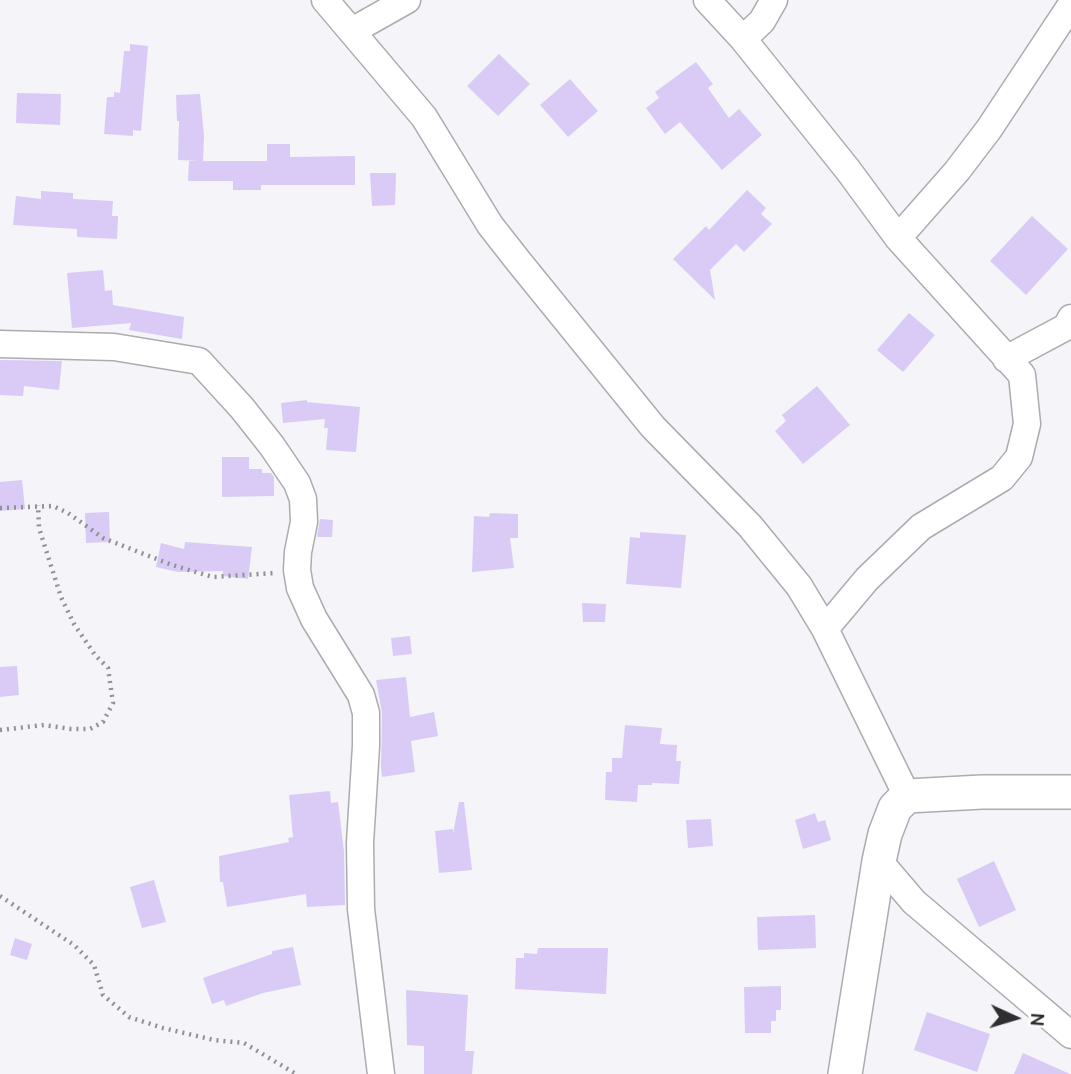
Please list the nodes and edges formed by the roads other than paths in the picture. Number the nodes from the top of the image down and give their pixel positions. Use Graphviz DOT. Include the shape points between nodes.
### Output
graph roads {
  1 [pos="325,0"];
  2 [pos="407,0"];
  3 [pos="706,0"];
  4 [pos="774,0"];
  5 [pos="1071,5"];
  6 [pos="352,31"];
  7 [pos="743,39"];
  8 [pos="898,238"];
  9 [pos="1071,318"];
  10 [pos="0,344"];
  11 [pos="1006,359"];
  12 [pos="825,629"];
  13 [pos="1071,792"];
  14 [pos="907,796"];
  15 [pos="879,861"];
  16 [pos="1071,1035"];
  17 [pos="381,1074"];
  18 [pos="845,1074"];
  1 -- 6 [label="street"];
  2 -- 6 [label="street"];
  3 -- 7 [label="street"];
  4 -- 7 [label="street" via="762,21"];
  5 -- 8 [label="street" via="989,129"];
  6 -- 12 [label="street" via="424,117 490,225 519,262 653,427 750,526 799,586"];
  7 -- 8 [label="street"];
  8 -- 11 [label="street"];
  9 -- 11 [label="street" via="1066,327"];
  10 -- 17 [label="street" via="114,347 199,361 242,408 297,483 304,522 297,570 300,588 361,695 366,713 362,909"];
  11 -- 12 [label="street" via="1022,375 1027,424 1019,457 1002,478 921,527 867,579"];
  12 -- 14 [label="street"];
  13 -- 14 [label="street"];
  14 -- 15 [label="street" via="895,808"];
  15 -- 16 [label="street" via="914,902"];
  15 -- 18 [label="street"];
}
